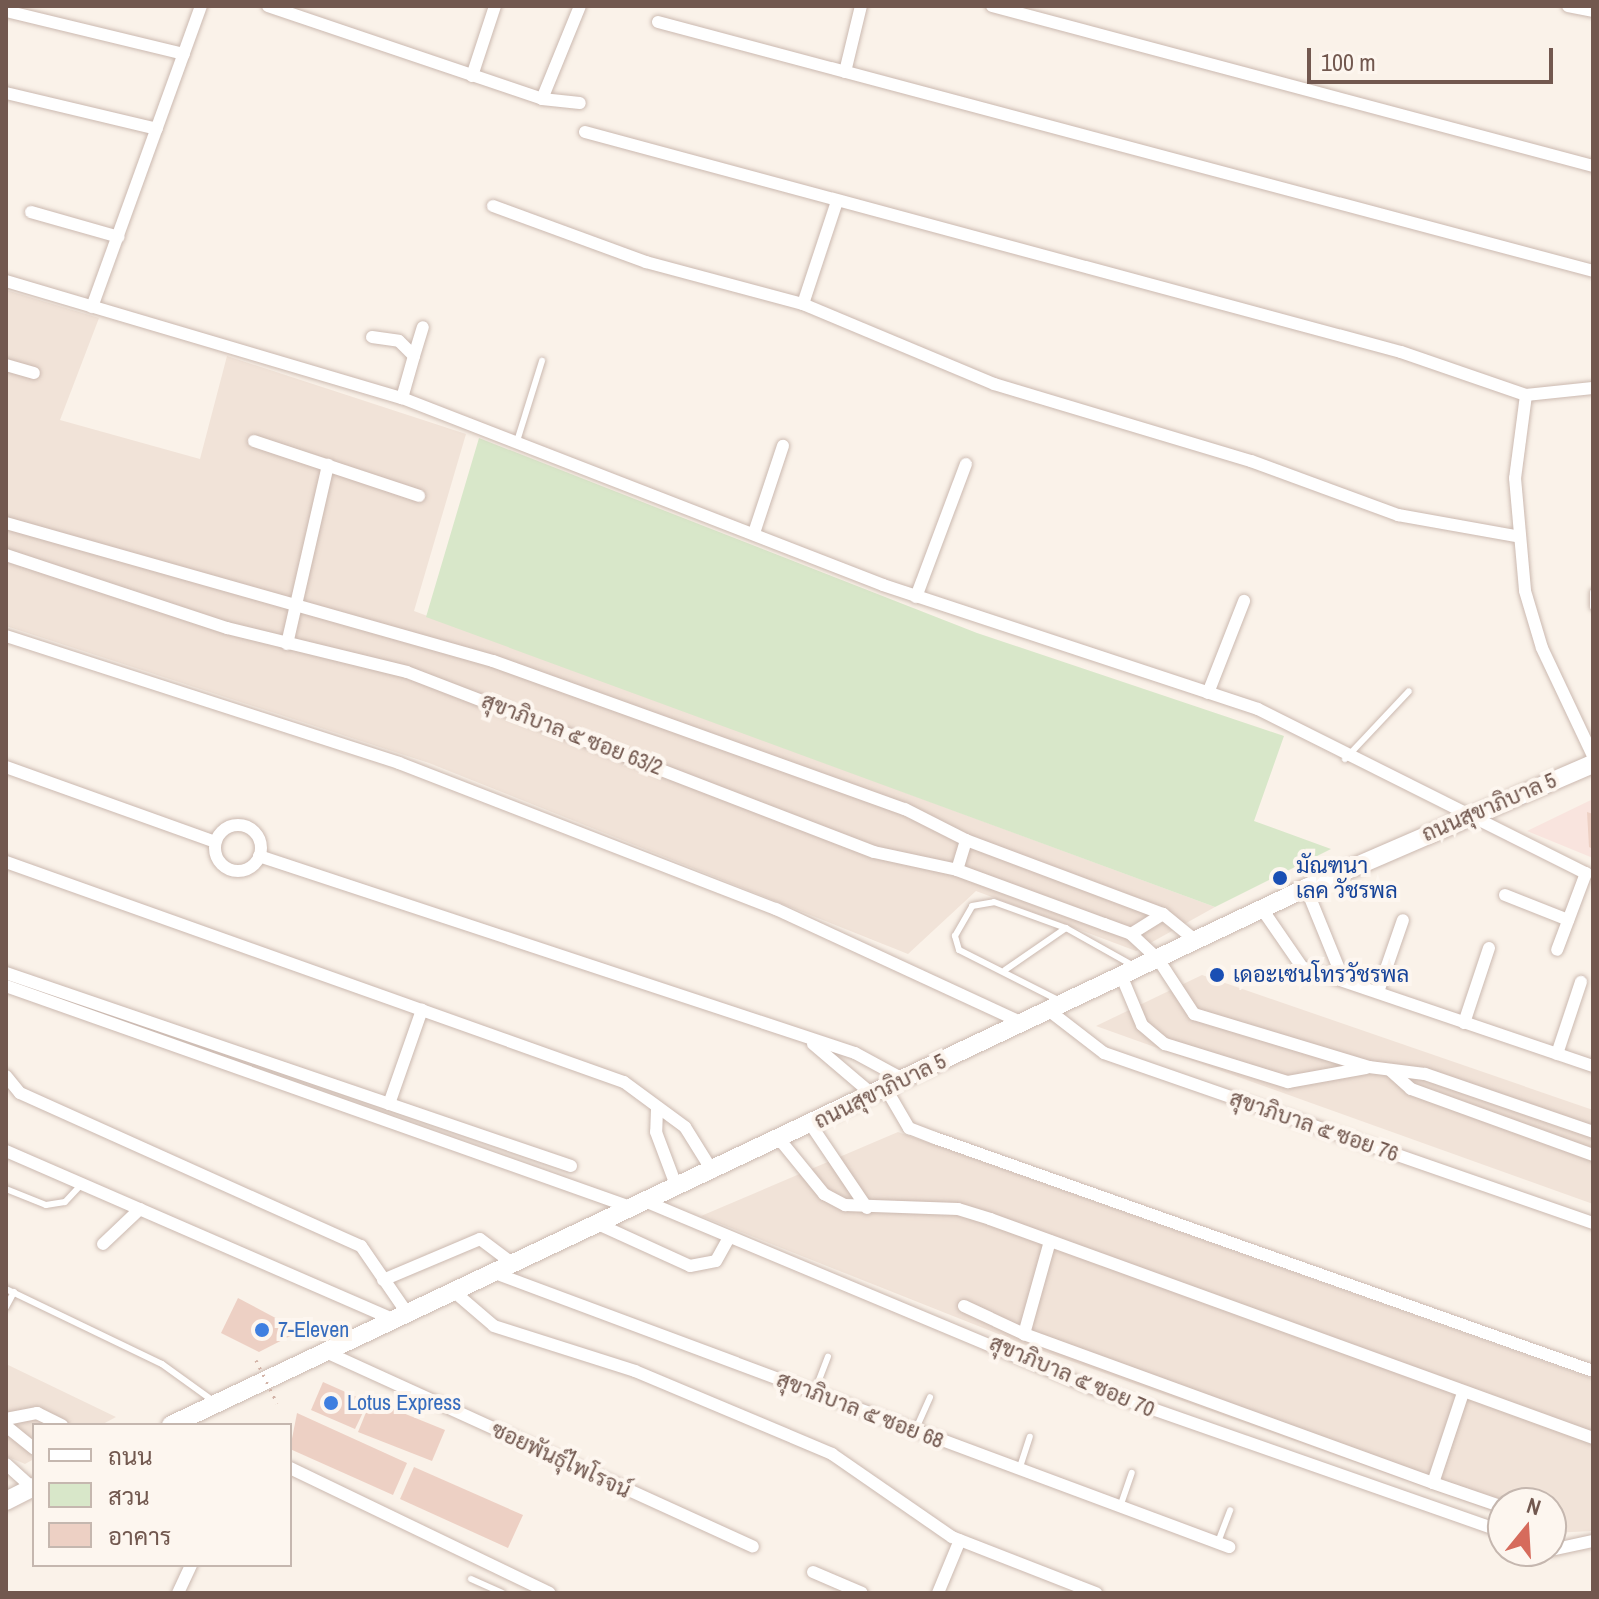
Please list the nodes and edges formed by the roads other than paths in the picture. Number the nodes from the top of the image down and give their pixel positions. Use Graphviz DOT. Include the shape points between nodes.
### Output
graph roads {
  1 [pos="201,6"];
  2 [pos="268,6"];
  3 [pos="495,6"];
  4 [pos="580,6"];
  5 [pos="861,6"];
  6 [pos="992,6"];
  7 [pos="1568,6"];
  8 [pos="6,11"];
  9 [pos="1593,11"];
  10 [pos="658,22"];
  11 [pos="184,54"];
  12 [pos="845,72"];
  13 [pos="472,76"];
  14 [pos="6,93"];
  15 [pos="542,99"];
  16 [pos="580,103"];
  17 [pos="157,129"];
  18 [pos="585,132"];
  19 [pos="1593,166"];
  20 [pos="836,204"];
  21 [pos="493,206"];
  22 [pos="31,212"];
  23 [pos="119,237"];
  24 [pos="1593,271"];
  25 [pos="6,281"];
  26 [pos="803,304"];
  27 [pos="92,307"];
  28 [pos="423,327"];
  29 [pos="372,337"];
  30 [pos="414,356"];
  31 [pos="542,361"];
  32 [pos="6,365"];
  33 [pos="34,373"];
  34 [pos="1593,388"];
  35 [pos="1526,395"];
  36 [pos="402,398"];
  37 [pos="518,438"];
  38 [pos="254,441"];
  39 [pos="783,446"];
  40 [pos="966,464"];
  41 [pos="328,465"];
  42 [pos="419,496"];
  43 [pos="6,523"];
  44 [pos="754,533"];
  45 [pos="1516,536"];
  46 [pos="6,555"];
  47 [pos="1593,592"];
  48 [pos="916,597"];
  49 [pos="1244,601"];
  50 [pos="296,606"];
  51 [pos="1593,607"];
  52 [pos="6,636"];
  53 [pos="287,644"];
  54 [pos="1409,691"];
  55 [pos="1208,693"];
  56 [pos="1593,756"];
  57 [pos="1345,759"];
  58 [pos="1593,764"];
  59 [pos="6,767"];
  60 [pos="1468,815"];
  61 [pos="966,840"];
  62 [pos="215,842"];
  63 [pos="259,856"];
  64 [pos="6,862"];
  65 [pos="957,870"];
  66 [pos="1589,874"];
  67 [pos="1306,888"];
  68 [pos="1505,895"];
  69 [pos="1262,909"];
  70 [pos="1163,914"];
  71 [pos="1403,920"];
  72 [pos="1568,920"];
  73 [pos="1066,928"];
  74 [pos="1131,934"];
  75 [pos="1195,940"];
  76 [pos="1489,948"];
  77 [pos="1557,950"];
  78 [pos="1158,959"];
  79 [pos="1005,970"];
  80 [pos="1129,971"];
  81 [pos="6,973"];
  82 [pos="1342,976"];
  83 [pos="1581,982"];
  84 [pos="6,986"];
  85 [pos="1378,992"];
  86 [pos="1054,1006"];
  87 [pos="422,1010"];
  88 [pos="1020,1022"];
  89 [pos="1464,1023"];
  90 [pos="811,1042"];
  91 [pos="1557,1054"];
  92 [pos="1593,1066"];
  93 [pos="1369,1067"];
  94 [pos="1391,1071"];
  95 [pos="6,1076"];
  96 [pos="903,1079"];
  97 [pos="879,1091"];
  98 [pos="389,1104"];
  99 [pos="657,1109"];
  100 [pos="811,1125"];
  101 [pos="1593,1132"];
  102 [pos="780,1140"];
  103 [pos="6,1151"];
  104 [pos="1593,1155"];
  105 [pos="571,1166"];
  106 [pos="713,1172"];
  107 [pos="82,1184"];
  108 [pos="677,1188"];
  109 [pos="6,1189"];
  110 [pos="640,1205"];
  111 [pos="867,1208"];
  112 [pos="140,1209"];
  113 [pos="1593,1223"];
  114 [pos="598,1224"];
  115 [pos="729,1238"];
  116 [pos="1050,1241"];
  117 [pos="103,1244"];
  118 [pos="512,1263"];
  119 [pos="492,1272"];
  120 [pos="383,1280"];
  121 [pos="10,1290"];
  122 [pos="452,1290"];
  123 [pos="964,1306"];
  124 [pos="6,1307"];
  125 [pos="400,1316"];
  126 [pos="1024,1334"];
  127 [pos="326,1352"];
  128 [pos="828,1357"];
  129 [pos="1593,1371"];
  130 [pos="814,1393"];
  131 [pos="1463,1393"];
  132 [pos="930,1397"];
  133 [pos="215,1402"];
  134 [pos="6,1419"];
  135 [pos="58,1423"];
  136 [pos="184,1423"];
  137 [pos="6,1426"];
  138 [pos="915,1431"];
  139 [pos="1030,1437"];
  140 [pos="1593,1438"];
  141 [pos="32,1447"];
  142 [pos="6,1464"];
  143 [pos="292,1469"];
  144 [pos="1019,1470"];
  145 [pos="1132,1473"];
  146 [pos="1433,1483"];
  147 [pos="32,1486"];
  148 [pos="32,1489"];
  149 [pos="6,1501"];
  150 [pos="1487,1502"];
  151 [pos="1120,1507"];
  152 [pos="1230,1510"];
  153 [pos="1487,1526"];
  154 [pos="960,1540"];
  155 [pos="1593,1541"];
  156 [pos="1223,1545"];
  157 [pos="753,1547"];
  158 [pos="1567,1547"];
  159 [pos="190,1567"];
  160 [pos="813,1572"];
  161 [pos="471,1579"];
  162 [pos="178,1593"];
  163 [pos="502,1593"];
  164 [pos="550,1593"];
  165 [pos="862,1593"];
  166 [pos="938,1593"];
  167 [pos="1096,1593"];
  1 -- 11 [label="street"];
  2 -- 13 [label="street"];
  3 -- 13 [label="street"];
  4 -- 15 [label="street"];
  5 -- 12 [label="street"];
  6 -- 19 [label="street"];
  7 -- 9 [label="street"];
  8 -- 11 [label="street"];
  10 -- 12 [label="street"];
  11 -- 17 [label="street"];
  12 -- 24 [label="street"];
  13 -- 15 [label="street"];
  14 -- 17 [label="street"];
  15 -- 16 [label="street"];
  17 -- 23 [label="street"];
  18 -- 20 [label="street"];
  20 -- 26 [label="street"];
  20 -- 35 [label="street" via="1401,352"];
  21 -- 26 [label="street" via="646,262"];
  22 -- 23 [label="street"];
  23 -- 27 [label="street"];
  25 -- 27 [label="street"];
  26 -- 45 [label="street" via="994,384 1251,461 1398,515"];
  27 -- 36 [label="street"];
  28 -- 30 [label="street"];
  29 -- 30 [label="street" via="399,341"];
  30 -- 36 [label="street"];
  31 -- 37 [label="lane"];
  32 -- 33 [label="street"];
  34 -- 35 [label="street"];
  35 -- 45 [label="street"];
  36 -- 37 [label="street"];
  37 -- 44 [label="street"];
  38 -- 41 [label="street"];
  39 -- 44 [label="street"];
  40 -- 48 [label="street"];
  41 -- 42 [label="street"];
  41 -- 50 [label="street"];
  43 -- 50 [label="street"];
  44 -- 48 [label="street"];
  45 -- 56 [label="street" via="1542,648"];
  46 -- 53 [label="street, สุขาภิบาล ๕ ซอย 63/2"];
  47 -- 51 [label="lane"];
  48 -- 55 [label="street"];
  49 -- 55 [label="street"];
  50 -- 53 [label="street"];
  50 -- 61 [label="street" via="493,661 905,809"];
  52 -- 88 [label="street" via="399,763 776,909"];
  53 -- 65 [label="street, สุขาภิบาล ๕ ซอย 63/2" via="407,672 874,852"];
  54 -- 57 [label="lane"];
  55 -- 57 [label="street" via="1279,719"];
  57 -- 60 [label="street"];
  58 -- 60 [label="main road, ถนนสุขาภิบาล 5"];
  59 -- 62 [label="street"];
  60 -- 66 [label="street"];
  60 -- 67 [label="main road, ถนนสุขาภิบาล 5"];
  61 -- 65 [label="street"];
  61 -- 70 [label="street"];
  62 -- 63 [label="street" via="227,868 249,868"];
  62 -- 63 [label="street" via="228,827 248,827 260,843"];
  63 -- 90 [label="street"];
  64 -- 87 [label="street"];
  65 -- 74 [label="street, สุขาภิบาล ๕ ซอย 63/2"];
  66 -- 72 [label="street"];
  67 -- 69 [label="main road, ถนนสุขาภิบาล 5"];
  67 -- 82 [label="street"];
  68 -- 72 [label="street"];
  69 -- 75 [label="main road, ถนนสุขาภิบาล 5"];
  69 -- 82 [label="street" via="1302,967"];
  70 -- 74 [label="street"];
  70 -- 75 [label="street"];
  71 -- 85 [label="street"];
  72 -- 77 [label="street"];
  73 -- 79 [label="lane"];
  73 -- 79 [label="lane" via="977,902 955,942"];
  73 -- 80 [label="lane"];
  74 -- 78 [label="street"];
  75 -- 78 [label="main road, ถนนสุขาภิบาล 5"];
  76 -- 89 [label="street"];
  78 -- 80 [label="main road, ถนนสุขาภิบาล 5"];
  78 -- 93 [label="street" via="1194,1014"];
  79 -- 86 [label="lane"];
  80 -- 86 [label="main road, ถนนสุขาภิบาล 5"];
  80 -- 93 [label="street" via="1142,1025 1165,1044 1288,1082"];
  81 -- 98 [label="street"];
  82 -- 85 [label="street"];
  83 -- 91 [label="street"];
  84 -- 110 [label="street, สุขาภิบาล ๕ ซอย 70"];
  85 -- 89 [label="street"];
  86 -- 88 [label="main road, ถนนสุขาภิบาล 5"];
  86 -- 113 [label="street, สุขาภิบาล ๕ ซอย 76" via="1104,1053"];
  87 -- 98 [label="street"];
  87 -- 99 [label="street" via="624,1082"];
  88 -- 96 [label="main road, ถนนสุขาภิบาล 5"];
  89 -- 91 [label="street"];
  90 -- 96 [label="street" via="855,1053"];
  90 -- 97 [label="street"];
  91 -- 92 [label="street"];
  93 -- 94 [label="street"];
  94 -- 101 [label="street" via="1425,1074"];
  94 -- 104 [label="street" via="1411,1089"];
  95 -- 120 [label="street" via="20,1093 361,1246"];
  96 -- 97 [label="main road, ถนนสุขาภิบาล 5"];
  97 -- 100 [label="main road, ถนนสุขาภิบาล 5"];
  97 -- 129 [label="street" via="909,1128"];
  98 -- 105 [label="street"];
  99 -- 106 [label="street" via="685,1127"];
  99 -- 108 [label="street" via="656,1132"];
  100 -- 102 [label="main road, ถนนสุขาภิบาล 5"];
  100 -- 111 [label="street"];
  102 -- 106 [label="main road, ถนนสุขาภิบาล 5"];
  102 -- 111 [label="street" via="824,1194"];
  103 -- 107 [label="street"];
  106 -- 108 [label="main road, ถนนสุขาภิบาล 5"];
  107 -- 109 [label="lane" via="65,1202 46,1205"];
  107 -- 112 [label="street"];
  108 -- 110 [label="main road, ถนนสุขาภิบาล 5"];
  110 -- 114 [label="main road, ถนนสุขาภิบาล 5"];
  110 -- 115 [label="street, สุขาภิบาล ๕ ซอย 70"];
  111 -- 116 [label="street" via="958,1209"];
  112 -- 117 [label="street"];
  112 -- 125 [label="street"];
  114 -- 115 [label="street" via="690,1266 716,1261"];
  114 -- 118 [label="main road, ถนนสุขาภิบาล 5"];
  115 -- 153 [label="street, สุขาภิบาล ๕ ซอย 70" via="922,1312 1084,1385"];
  116 -- 126 [label="street"];
  116 -- 131 [label="street"];
  118 -- 119 [label="main road, ถนนสุขาภิบาล 5"];
  118 -- 120 [label="street" via="480,1239"];
  119 -- 122 [label="main road, ถนนสุขาภิบาล 5"];
  119 -- 130 [label="street, สุขาภิบาล ๕ ซอย 68"];
  120 -- 125 [label="street"];
  121 -- 124 [label="lane"];
  121 -- 133 [label="lane" via="162,1364"];
  122 -- 125 [label="main road, ถนนสุขาภิบาล 5"];
  122 -- 154 [label="street" via="502,1329 635,1371 832,1454"];
  123 -- 126 [label="street"];
  125 -- 127 [label="main road, ถนนสุขาภิบาล 5"];
  126 -- 146 [label="street"];
  127 -- 133 [label="main road, ถนนสุขาภิบาล 5"];
  127 -- 157 [label="street, ซอยพันธ์ุไพโรจน์"];
  128 -- 130 [label="lane"];
  130 -- 138 [label="street, สุขาภิบาล ๕ ซอย 68"];
  131 -- 140 [label="street"];
  131 -- 146 [label="street"];
  132 -- 138 [label="lane"];
  133 -- 136 [label="main road, ถนนสุขาภิบาล 5"];
  134 -- 135 [label="street" via="37,1413"];
  137 -- 141 [label="street"];
  138 -- 144 [label="street, สุขาภิบาล ๕ ซอย 68"];
  139 -- 144 [label="lane"];
  142 -- 147 [label="street"];
  143 -- 164 [label="street"];
  144 -- 151 [label="street, สุขาภิบาล ๕ ซอย 68"];
  145 -- 151 [label="lane"];
  146 -- 150 [label="street"];
  148 -- 149 [label="main road"];
  151 -- 156 [label="street, สุขาภิบาล ๕ ซอย 68"];
  152 -- 156 [label="lane"];
  154 -- 166 [label="street"];
  154 -- 167 [label="street"];
  155 -- 158 [label="street"];
  159 -- 162 [label="street"];
  160 -- 165 [label="street"];
  161 -- 163 [label="lane"];
}
